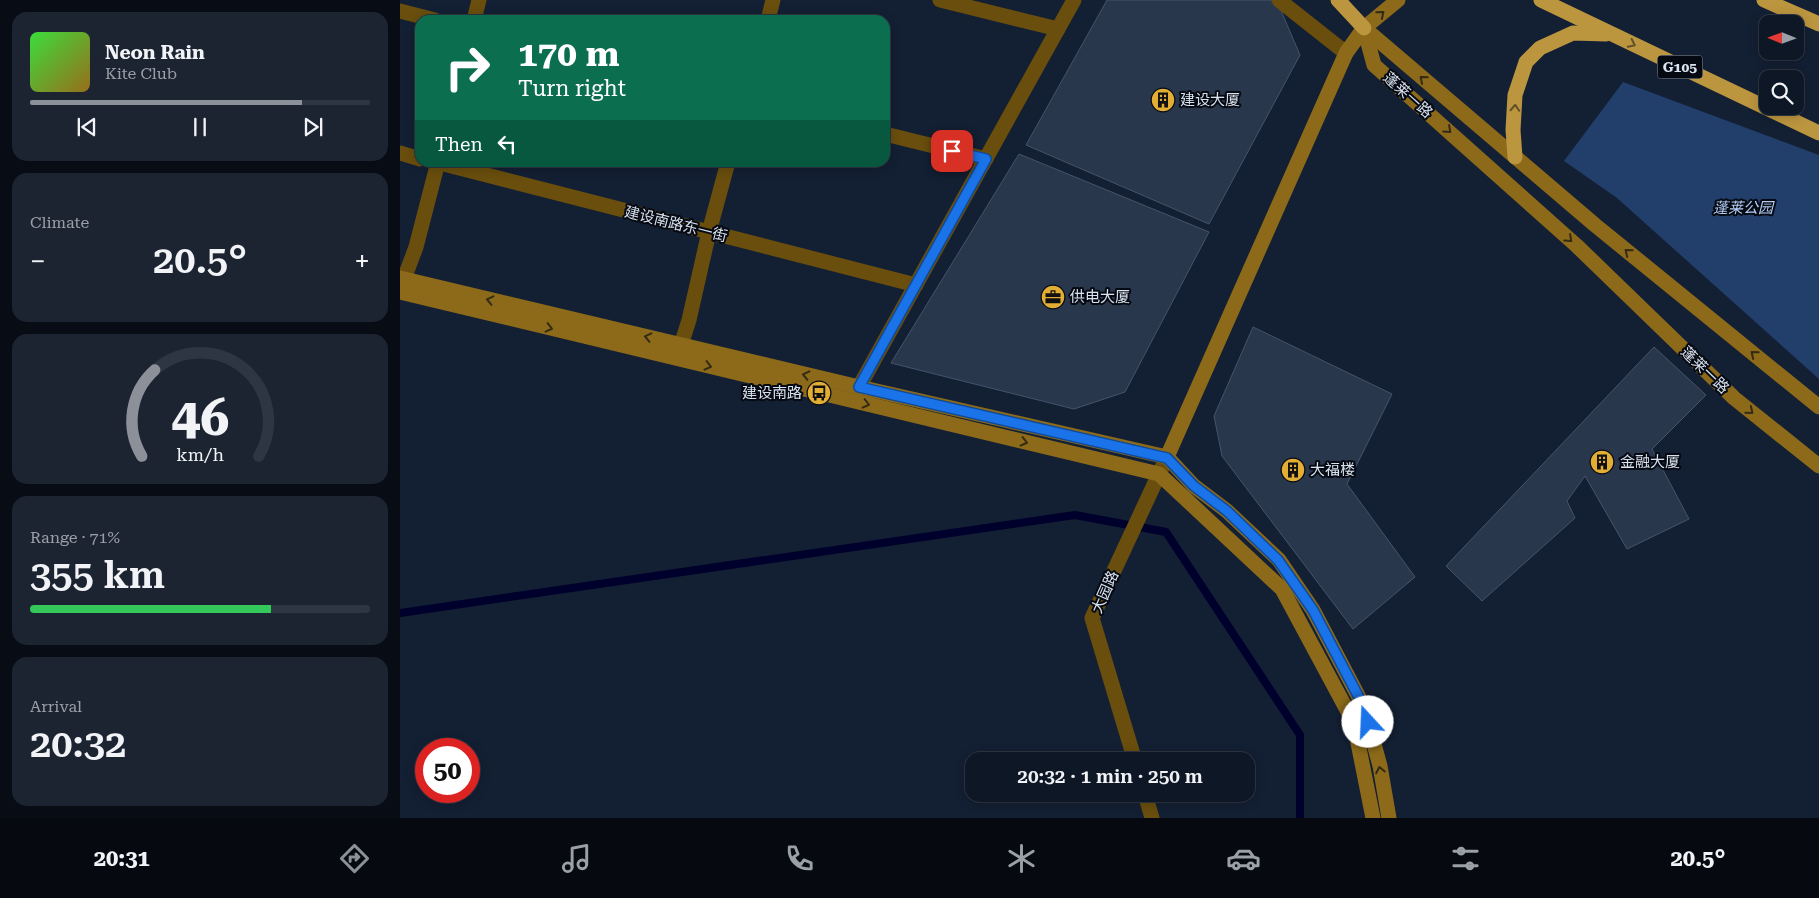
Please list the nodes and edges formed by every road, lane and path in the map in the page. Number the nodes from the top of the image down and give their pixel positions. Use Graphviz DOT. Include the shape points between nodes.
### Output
graph roads {
  1 [pos="479,0"];
  2 [pos="773,0"];
  3 [pos="940,0"];
  4 [pos="1074,0"];
  5 [pos="1279,0"];
  6 [pos="1338,0"];
  7 [pos="1398,0"];
  8 [pos="1541,0"];
  9 [pos="1764,0"];
  10 [pos="400,11"];
  11 [pos="416,15"];
  12 [pos="475,15"];
  13 [pos="769,15"];
  14 [pos="1819,24"];
  15 [pos="1364,28"];
  16 [pos="1058,29"];
  17 [pos="1612,34"];
  18 [pos="1346,53"];
  19 [pos="1819,133"];
  20 [pos="890,135"];
  21 [pos="400,153"];
  22 [pos="415,157"];
  23 [pos="1515,157"];
  24 [pos="986,159"];
  25 [pos="436,167"];
  26 [pos="453,167"];
  27 [pos="727,167"];
  28 [pos="709,232"];
  29 [pos="401,283"];
  30 [pos="916,285"];
  31 [pos="681,345"];
  32 [pos="859,387"];
  33 [pos="1819,407"];
  34 [pos="1167,458"];
  35 [pos="1819,466"];
  36 [pos="1160,474"];
  37 [pos="1132,752"];
  38 [pos="1147,802"];
  39 [pos="1152,818"];
  40 [pos="1373,818"];
  41 [pos="1389,818"];
  1 -- 12 [label="street"];
  2 -- 13 [label="street"];
  3 -- 16 [label="street"];
  4 -- 16 [label="street"];
  5 -- 18 [label="street"];
  6 -- 15 [label="highway"];
  15 -- 7 [label="main road, one-way"];
  8 -- 17 [label="highway, G105"];
  9 -- 14 [label="highway"];
  10 -- 11 [label="street"];
  15 -- 18 [label="main road"];
  23 -- 15 [label="main road, 蓬莱一路, one-way"];
  15 -- 35 [label="main road, 蓬莱一路, one-way" via="1374,65 1577,246 1734,398"];
  16 -- 24 [label="street"];
  17 -- 19 [label="highway, G105, one-way"];
  23 -- 17 [label="highway, one-way" via="1515,95 1526,62 1540,48 1573,33"];
  18 -- 34 [label="main road"];
  20 -- 24 [label="street"];
  21 -- 22 [label="street"];
  33 -- 23 [label="main road, 蓬莱一路, one-way"];
  24 -- 30 [label="street"];
  25 -- 29 [label="street" via="416,247"];
  26 -- 28 [label="street, 建设南路东一街"];
  27 -- 28 [label="street"];
  28 -- 30 [label="street, 建设南路东一街"];
  28 -- 31 [label="street"];
  31 -- 29 [label="main road, one-way"];
  29 -- 36 [label="main road, one-way"];
  30 -- 32 [label="street"];
  32 -- 31 [label="main road, one-way"];
  32 -- 34 [label="main road"];
  34 -- 36 [label="street, 大园路"];
  41 -- 34 [label="main road, one-way" via="1380,766 1364,707 1313,610 1278,560"];
  36 -- 37 [label="street, 大园路" via="1092,618"];
  36 -- 40 [label="main road" via="1282,589 1354,723"];
  38 -- 39 [label="street"];
}
